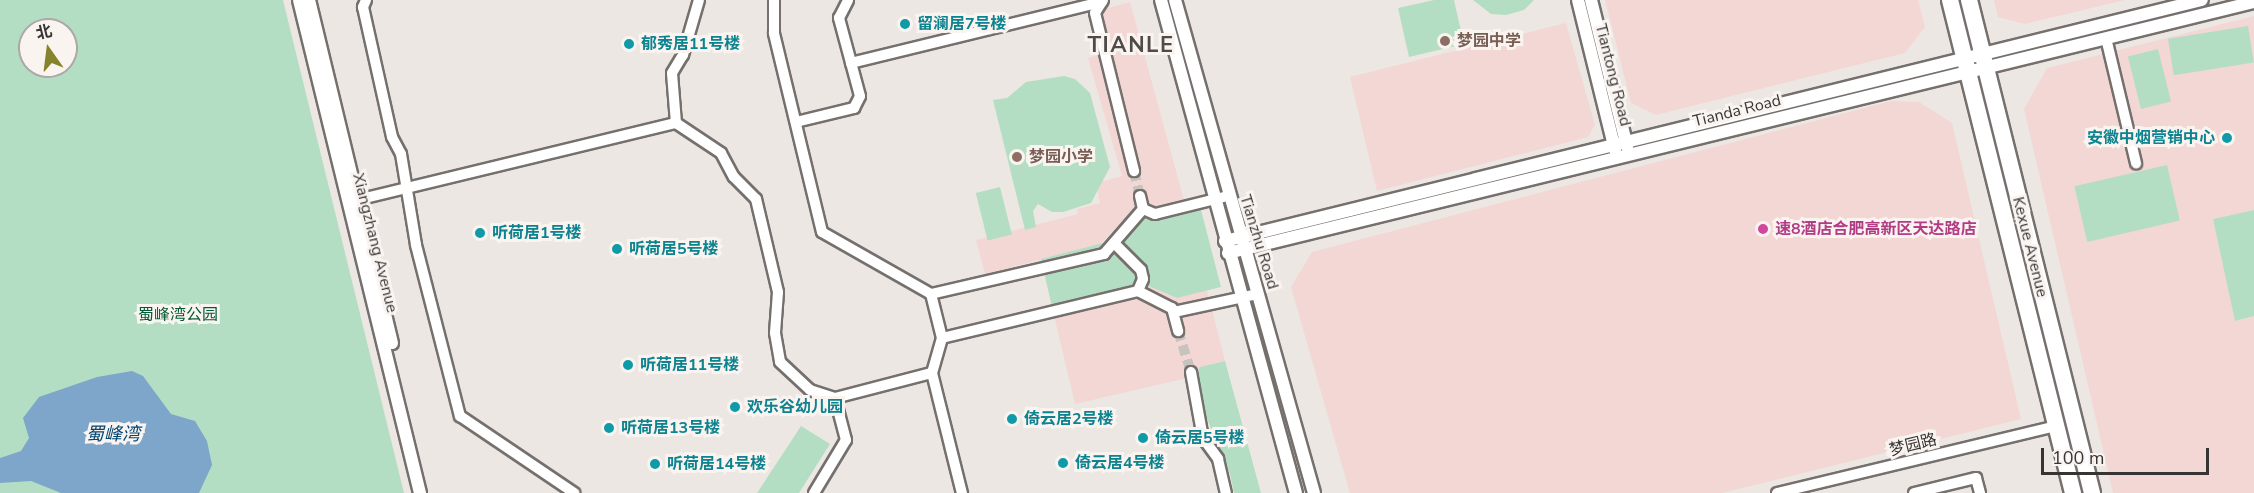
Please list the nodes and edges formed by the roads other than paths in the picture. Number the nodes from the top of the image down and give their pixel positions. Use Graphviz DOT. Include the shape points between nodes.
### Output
graph roads {
  1 [pos="299,0"];
  2 [pos="309,0"];
  3 [pos="366,0"];
  4 [pos="699,0"];
  5 [pos="774,0"];
  6 [pos="848,0"];
  7 [pos="1161,0"];
  8 [pos="1175,0"];
  9 [pos="1578,0"];
  10 [pos="1591,0"];
  11 [pos="1950,0"];
  12 [pos="1969,0"];
  13 [pos="2202,0"];
  14 [pos="1103,1"];
  15 [pos="2254,2"];
  16 [pos="2106,38"];
  17 [pos="851,63"];
  18 [pos="1975,63"];
  19 [pos="796,122"];
  20 [pos="676,123"];
  21 [pos="1619,143"];
  22 [pos="1623,155"];
  23 [pos="2136,164"];
  24 [pos="1134,171"];
  25 [pos="406,189"];
  26 [pos="1140,196"];
  27 [pos="1228,196"];
  28 [pos="1214,199"];
  29 [pos="357,200"];
  30 [pos="1143,208"];
  31 [pos="1114,243"];
  32 [pos="1242,243"];
  33 [pos="1227,247"];
  34 [pos="1138,291"];
  35 [pos="931,294"];
  36 [pos="1258,294"];
  37 [pos="1240,298"];
  38 [pos="1174,312"];
  39 [pos="1178,331"];
  40 [pos="942,338"];
  41 [pos="1191,372"];
  42 [pos="932,374"];
  43 [pos="835,398"];
  44 [pos="2056,426"];
  45 [pos="420,493"];
  46 [pos="428,493"];
  47 [pos="574,493"];
  48 [pos="814,493"];
  49 [pos="962,493"];
  50 [pos="1226,493"];
  51 [pos="1296,493"];
  52 [pos="1314,493"];
  53 [pos="1778,493"];
  54 [pos="1914,493"];
  55 [pos="1980,493"];
  56 [pos="2073,493"];
  57 [pos="2092,493"];
  1 -- 45 [label="street, Xiangzhang Avenue"];
  2 -- 29 [label="street, Xiangzhang Avenue"];
  3 -- 25 [label="street" via="363,7"];
  4 -- 20 [label="street" via="683,55 672,73"];
  5 -- 19 [label="street" via="774,33"];
  6 -- 17 [label="street" via="839,18"];
  7 -- 28 [label="street, Tianzhu Road"];
  8 -- 27 [label="street, Tianzhu Road"];
  9 -- 21 [label="street, Tiantong Road"];
  10 -- 21 [label="street, Tiantong Road"];
  11 -- 18 [label="main road, Kexue Avenue"];
  12 -- 18 [label="main road, Kexue Avenue"];
  13 -- 18 [label="street, Tianda Road"];
  14 -- 17 [label="street"];
  14 -- 24 [label="street" via="1095,13"];
  15 -- 16 [label="street, Tianda Road"];
  16 -- 18 [label="street, Tianda Road"];
  16 -- 23 [label="street"];
  17 -- 19 [label="street" via="860,96 854,108"];
  18 -- 21 [label="street, Tianda Road"];
  18 -- 22 [label="street, Tianda Road"];
  18 -- 44 [label="main road, Kexue Avenue"];
  18 -- 57 [label="main road, Kexue Avenue"];
  19 -- 35 [label="street" via="822,232"];
  20 -- 25 [label="street"];
  20 -- 43 [label="street" via="722,153 734,177 756,199 778,292 775,333 780,362 810,390"];
  21 -- 22 [label="street, Tiantong Road"];
  21 -- 32 [label="street, Tianda Road"];
  22 -- 32 [label="street, Tianda Road"];
  25 -- 29 [label="street"];
  25 -- 47 [label="street" via="416,245 460,416"];
  26 -- 30 [label="street"];
  27 -- 28 [label="street"];
  27 -- 32 [label="street, Tianzhu Road"];
  28 -- 30 [label="street" via="1155,214"];
  28 -- 33 [label="street, Tianzhu Road"];
  29 -- 46 [label="street, Xiangzhang Avenue"];
  30 -- 31 [label="street"];
  31 -- 34 [label="street" via="1142,270"];
  31 -- 35 [label="street" via="1104,254"];
  32 -- 33 [label="street, Tianda Road"];
  32 -- 36 [label="street, Tianzhu Road"];
  33 -- 37 [label="street, Tianzhu Road"];
  34 -- 38 [label="street"];
  34 -- 40 [label="street"];
  35 -- 40 [label="street"];
  36 -- 37 [label="street"];
  36 -- 52 [label="street, Tianzhu Road"];
  37 -- 38 [label="street"];
  37 -- 51 [label="street, Tianzhu Road"];
  38 -- 39 [label="street"];
  40 -- 42 [label="street"];
  41 -- 50 [label="street" via="1203,438 1218,459"];
  42 -- 43 [label="street"];
  42 -- 49 [label="street"];
  43 -- 48 [label="street" via="846,440"];
  44 -- 53 [label="street, 梦园路"];
  44 -- 56 [label="main road, Kexue Avenue"];
  54 -- 55 [label="street" via="1977,478"];
}
